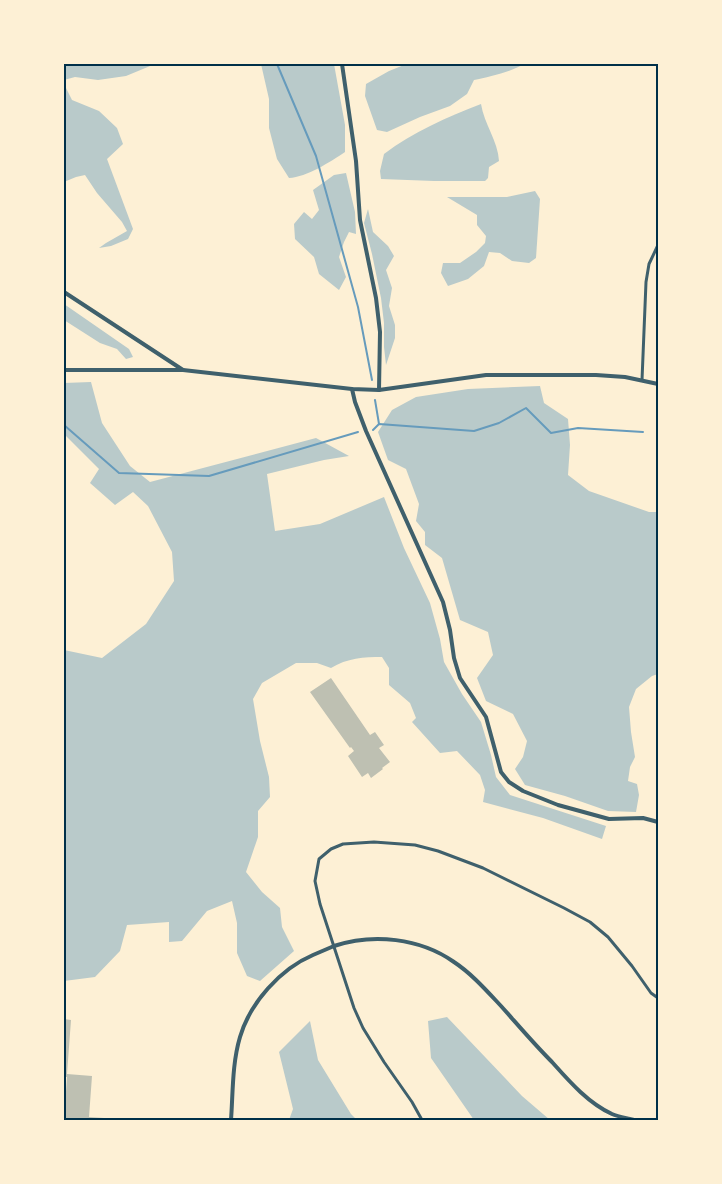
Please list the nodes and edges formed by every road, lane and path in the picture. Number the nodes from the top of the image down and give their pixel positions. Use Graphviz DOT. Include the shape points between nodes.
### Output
graph roads {
  1 [pos="342,64"];
  2 [pos="658,245"];
  3 [pos="64,292"];
  4 [pos="64,370"];
  5 [pos="183,370"];
  6 [pos="642,380"];
  7 [pos="658,384"];
  8 [pos="352,389"];
  9 [pos="379,390"];
  10 [pos="658,822"];
  11 [pos="335,946"];
  12 [pos="658,998"];
  13 [pos="231,1120"];
  14 [pos="422,1120"];
  15 [pos="634,1120"];
  1 -- 9 [label="street" via="356,161 360,220 380,332"];
  2 -- 6 [label="street" via="649,264 646,282"];
  3 -- 5 [label="street"];
  4 -- 5 [label="street"];
  5 -- 8 [label="street"];
  6 -- 7 [label="street"];
  6 -- 9 [label="street" via="596,375 486,375"];
  8 -- 9 [label="street"];
  8 -- 10 [label="street" via="366,431 443,602 460,678 486,717 501,772 523,791 558,805 608,819 643,818"];
  11 -- 12 [label="street" via="315,880 319,859 343,844 415,845 483,868 590,922 608,937"];
  11 -- 13 [label="street" via="306,958 283,973 264,993 247,1019 236,1056"];
  11 -- 14 [label="street" via="363,1028"];
  11 -- 15 [label="street" via="361,940 390,940 417,945 448,958 471,975 583,1094 612,1114"];
}
